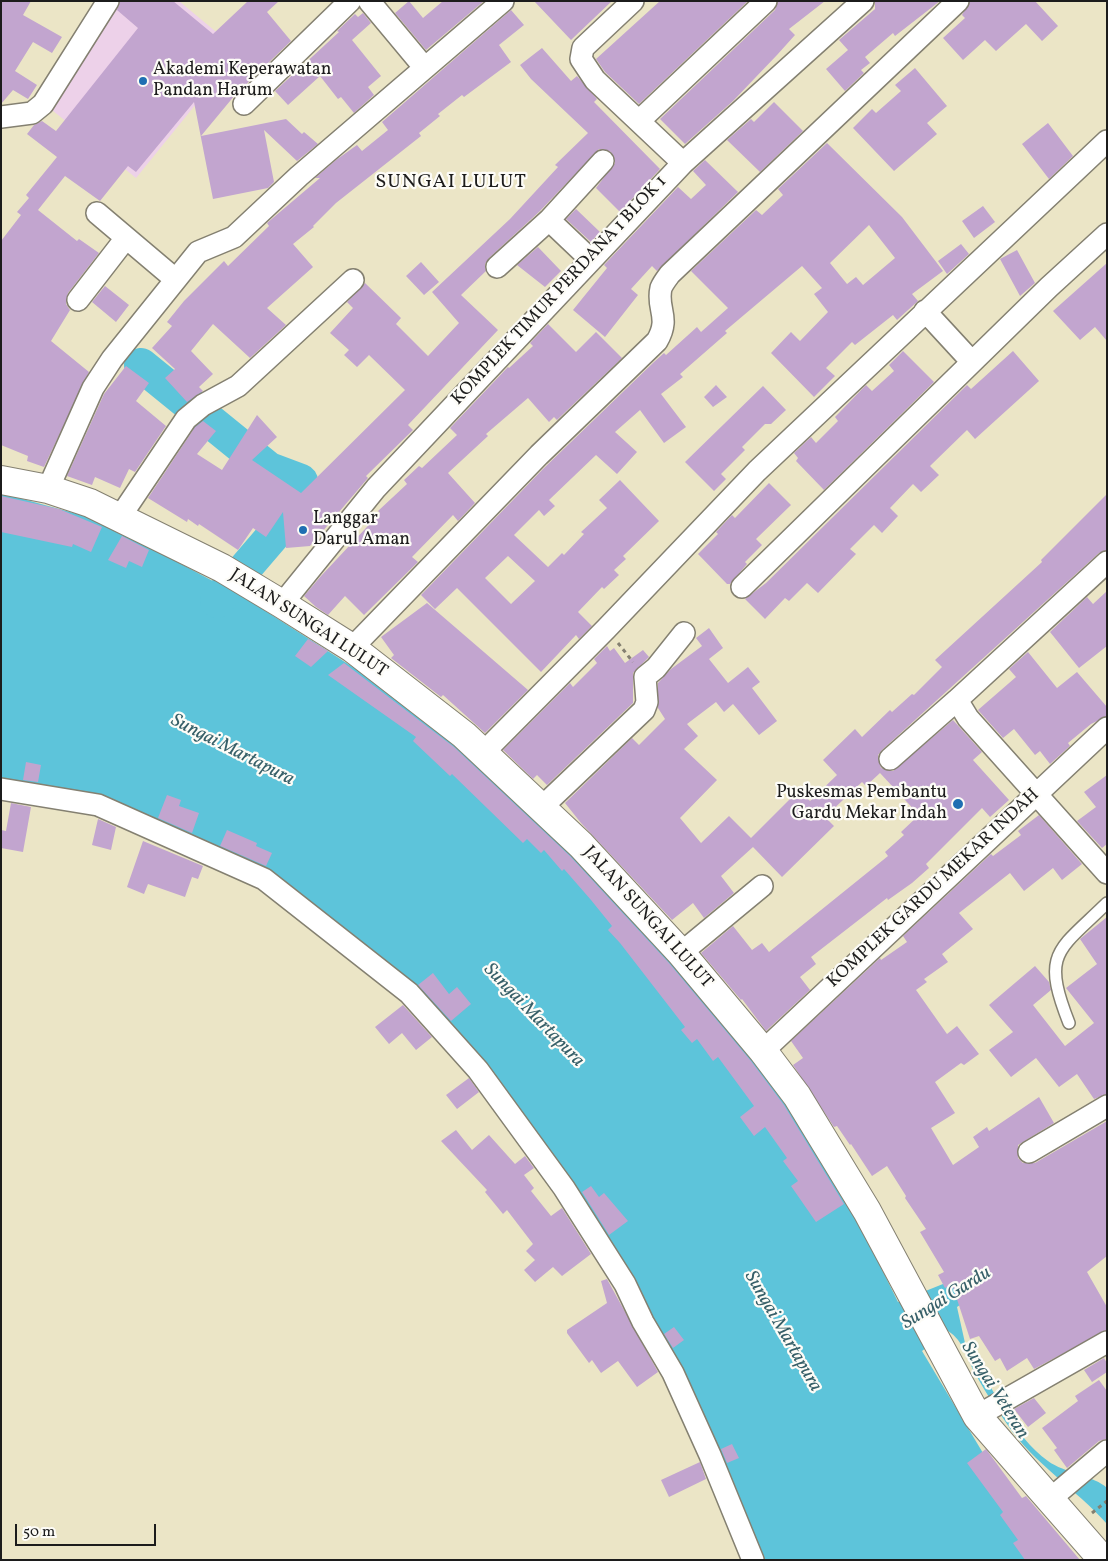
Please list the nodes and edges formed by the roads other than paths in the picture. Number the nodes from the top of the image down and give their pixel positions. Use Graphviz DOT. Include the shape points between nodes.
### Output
graph roads {
  1 [pos="108,1"];
  2 [pos="350,1"];
  3 [pos="369,1"];
  4 [pos="503,1"];
  5 [pos="633,1"];
  6 [pos="766,1"];
  7 [pos="958,1"];
  8 [pos="859,2"];
  9 [pos="424,67"];
  10 [pos="244,104"];
  11 [pos="1,117"];
  12 [pos="639,121"];
  13 [pos="1107,141"];
  14 [pos="603,162"];
  15 [pos="683,163"];
  16 [pos="97,213"];
  17 [pos="549,220"];
  18 [pos="1107,234"];
  19 [pos="126,238"];
  20 [pos="590,259"];
  21 [pos="497,267"];
  22 [pos="175,279"];
  23 [pos="353,280"];
  24 [pos="78,300"];
  25 [pos="925,312"];
  26 [pos="972,362"];
  27 [pos="1,480"];
  28 [pos="48,489"];
  29 [pos="120,517"];
  30 [pos="1107,562"];
  31 [pos="742,586"];
  32 [pos="282,604"];
  33 [pos="684,634"];
  34 [pos="352,648"];
  35 [pos="957,700"];
  36 [pos="1107,728"];
  37 [pos="483,753"];
  38 [pos="890,759"];
  39 [pos="1,789"];
  40 [pos="1034,795"];
  41 [pos="542,807"];
  42 [pos="1107,873"];
  43 [pos="762,886"];
  44 [pos="1107,903"];
  45 [pos="681,954"];
  46 [pos="1069,1023"];
  47 [pos="763,1051"];
  48 [pos="1107,1106"];
  49 [pos="1029,1152"];
  50 [pos="1107,1342"];
  51 [pos="990,1408"];
  52 [pos="1107,1451"];
  53 [pos="1056,1494"];
  54 [pos="753,1560"];
  55 [pos="1103,1560"];
  1 -- 11 [label="street" via="43,104 32,113"];
  2 -- 10 [label="street"];
  3 -- 9 [label="street"];
  4 -- 9 [label="street"];
  5 -- 12 [label="street" via="582,48 581,59 596,80"];
  6 -- 12 [label="street"];
  7 -- 34 [label="street" via="670,274 662,287 660,298 664,330 657,341 539,455"];
  8 -- 15 [label="street, KOMPLEK TIMUR PERDANA 1 BLOK 1"];
  9 -- 22 [label="street" via="234,237 198,252"];
  12 -- 15 [label="street"];
  13 -- 25 [label="street"];
  14 -- 17 [label="street"];
  15 -- 20 [label="street, KOMPLEK TIMUR PERDANA 1 BLOK 1"];
  16 -- 19 [label="street"];
  17 -- 20 [label="street"];
  17 -- 21 [label="street"];
  18 -- 26 [label="street"];
  19 -- 22 [label="street"];
  19 -- 24 [label="street"];
  20 -- 32 [label="street, KOMPLEK TIMUR PERDANA 1 BLOK 1" via="376,488"];
  22 -- 28 [label="street" via="93,388"];
  23 -- 29 [label="street" via="238,386 203,404 186,419"];
  25 -- 26 [label="street"];
  25 -- 37 [label="street" via="757,471"];
  26 -- 31 [label="street"];
  27 -- 28 [label="main road, JALAN SUNGAI LULUT"];
  28 -- 29 [label="main road, JALAN SUNGAI LULUT"];
  29 -- 32 [label="main road, JALAN SUNGAI LULUT" via="222,568"];
  30 -- 35 [label="street"];
  32 -- 34 [label="main road, JALAN SUNGAI LULUT"];
  33 -- 41 [label="street" via="645,677 647,702 644,710"];
  34 -- 37 [label="main road, JALAN SUNGAI LULUT"];
  35 -- 38 [label="street"];
  35 -- 40 [label="street" via="968,718"];
  36 -- 40 [label="street, KOMPLEK GARDU MEKAR INDAH"];
  37 -- 41 [label="main road, JALAN SUNGAI LULUT"];
  39 -- 54 [label="street" via="98,804 264,879 409,993 478,1070 564,1188 625,1284 673,1373"];
  40 -- 42 [label="street"];
  40 -- 47 [label="street, KOMPLEK GARDU MEKAR INDAH"];
  41 -- 45 [label="main road, JALAN SUNGAI LULUT"];
  43 -- 45 [label="street"];
  44 -- 46 [label="lane" via="1062,946 1056,959 1056,987"];
  45 -- 47 [label="main road, JALAN SUNGAI LULUT"];
  47 -- 51 [label="main road, JALAN SUNGAI LULUT" via="822,1135 867,1211 950,1366"];
  48 -- 49 [label="street"];
  50 -- 51 [label="street"];
  51 -- 53 [label="main road, JALAN SUNGAI LULUT"];
  52 -- 53 [label="street"];
  53 -- 55 [label="main road, JALAN SUNGAI LULUT"];
}
